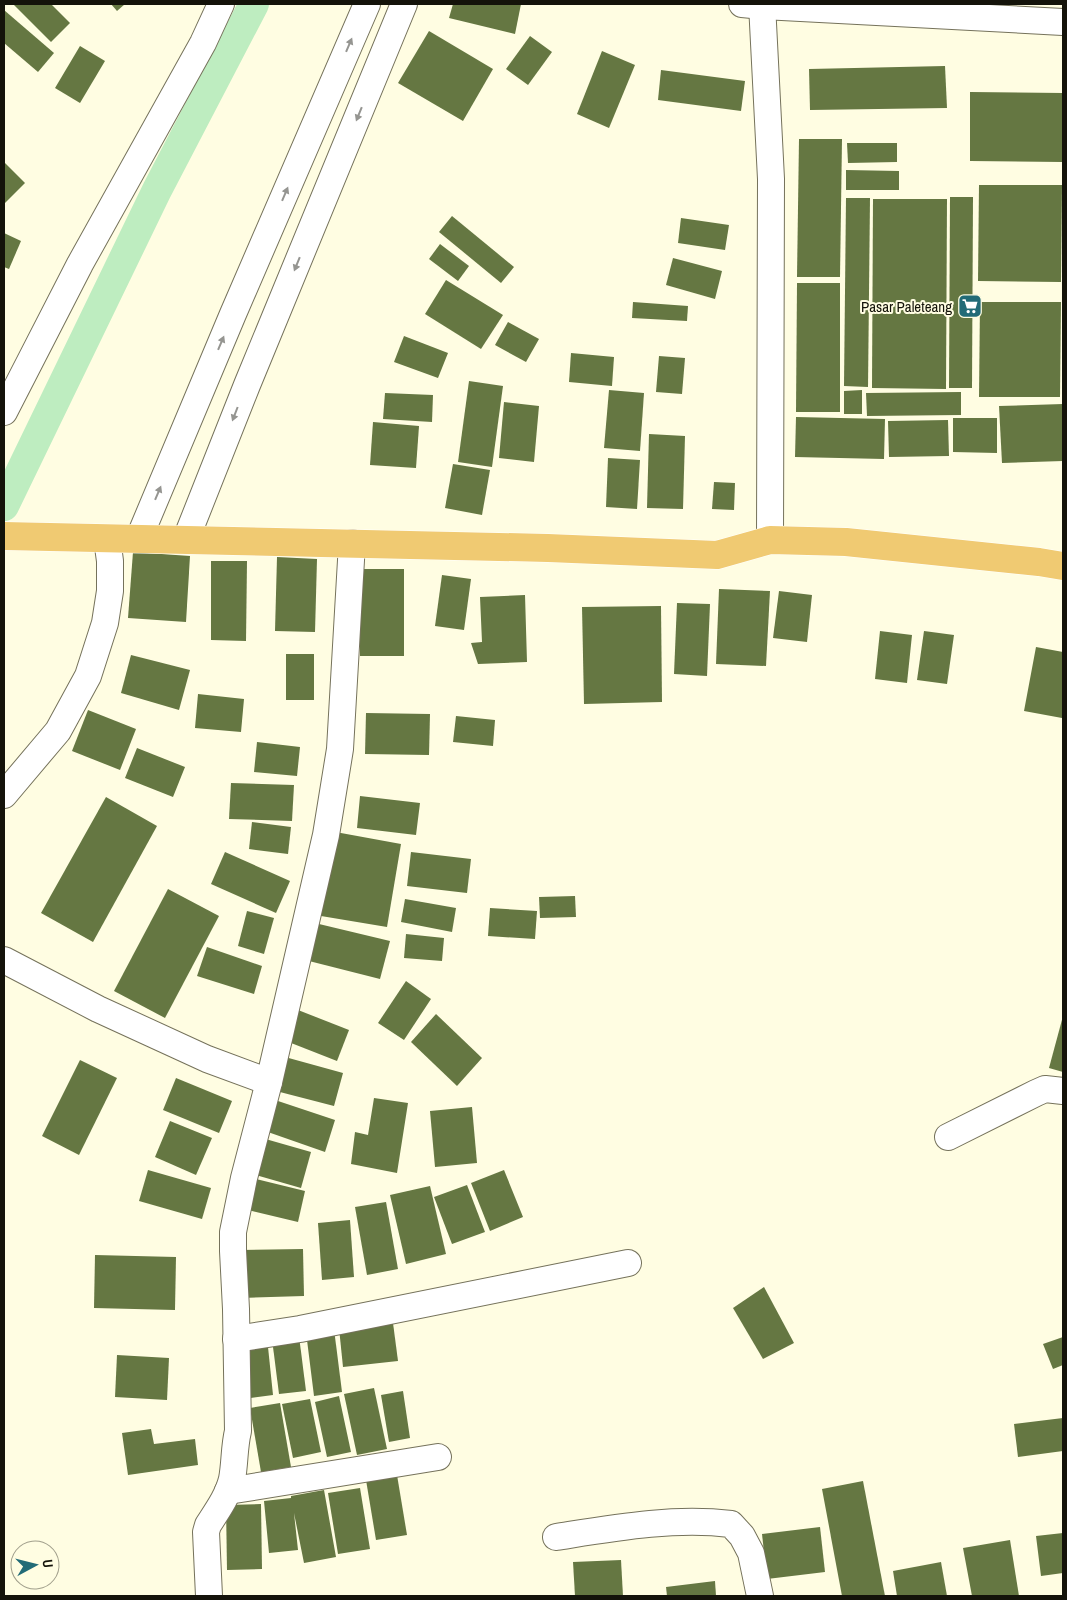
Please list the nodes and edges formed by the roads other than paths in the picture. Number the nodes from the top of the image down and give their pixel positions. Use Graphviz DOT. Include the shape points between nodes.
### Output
graph roads {
  1 [pos="221,4"];
  2 [pos="367,4"];
  3 [pos="404,4"];
  4 [pos="756,5"];
  5 [pos="1063,22"];
  6 [pos="4,412"];
  7 [pos="4,536"];
  8 [pos="107,538"];
  9 [pos="139,538"];
  10 [pos="186,539"];
  11 [pos="770,540"];
  12 [pos="352,543"];
  13 [pos="1063,566"];
  14 [pos="4,795"];
  15 [pos="4,960"];
  16 [pos="269,1082"];
  17 [pos="1063,1090"];
  18 [pos="948,1137"];
  19 [pos="628,1263"];
  20 [pos="236,1339"];
  21 [pos="438,1458"];
  22 [pos="228,1491"];
  23 [pos="556,1537"];
  24 [pos="209,1596"];
  25 [pos="760,1596"];
  1 -- 6 [label="street"];
  9 -- 2 [label="street, one-way"];
  3 -- 10 [label="street, one-way" via="246,385"];
  4 -- 5 [label="street"];
  4 -- 11 [label="street" via="771,179"];
  7 -- 8 [label="main road"];
  8 -- 9 [label="main road"];
  8 -- 14 [label="street" via="110,560 108,607 88,676 58,731"];
  9 -- 10 [label="main road"];
  10 -- 12 [label="main road"];
  11 -- 12 [label="main road" via="717,555"];
  11 -- 13 [label="main road" via="846,542"];
  12 -- 16 [label="street" via="340,749 326,835"];
  15 -- 16 [label="street" via="106,1013 207,1059"];
  16 -- 20 [label="street" via="233,1232"];
  17 -- 18 [label="street" via="1045,1089"];
  19 -- 20 [label="street" via="291,1331"];
  20 -- 22 [label="street" via="238,1431"];
  21 -- 22 [label="street"];
  22 -- 24 [label="street" via="206,1532"];
  23 -- 25 [label="street" via="630,1525 708,1521 731,1524 751,1553"];
}
